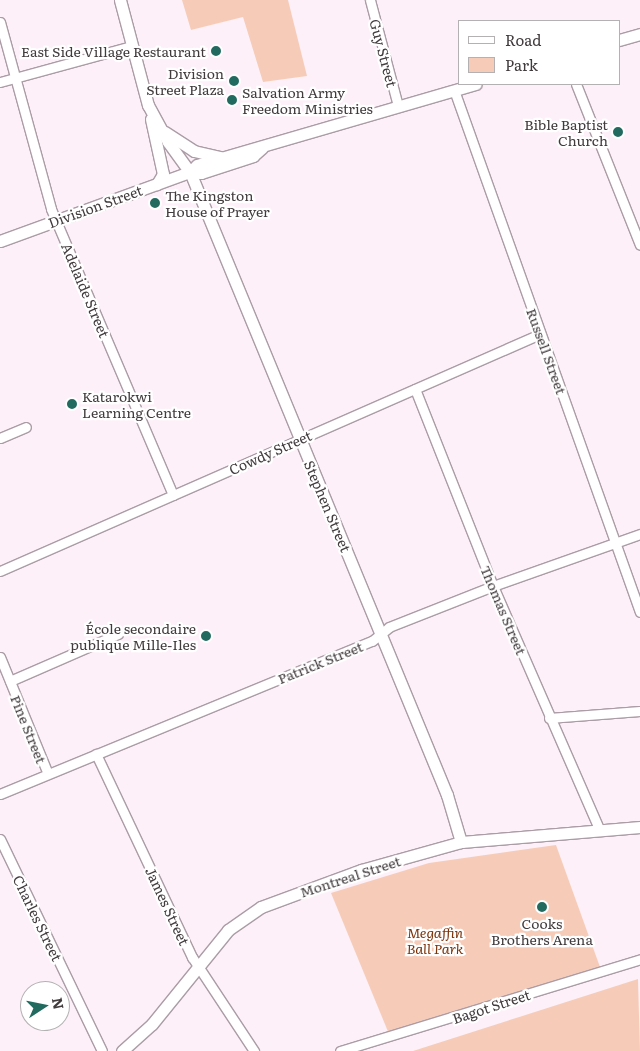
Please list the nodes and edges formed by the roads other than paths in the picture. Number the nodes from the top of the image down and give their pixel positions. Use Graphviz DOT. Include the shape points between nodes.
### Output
graph roads {
  1 [pos="120,0"];
  2 [pos="370,0"];
  3 [pos="0,22"];
  4 [pos="640,34"];
  5 [pos="620,40"];
  6 [pos="132,46"];
  7 [pos="16,78"];
  8 [pos="0,82"];
  9 [pos="472,85"];
  10 [pos="576,85"];
  11 [pos="454,90"];
  12 [pos="148,105"];
  13 [pos="398,106"];
  14 [pos="161,130"];
  15 [pos="262,148"];
  16 [pos="223,157"];
  17 [pos="190,172"];
  18 [pos="157,184"];
  19 [pos="55,220"];
  20 [pos="0,241"];
  21 [pos="640,245"];
  22 [pos="540,334"];
  23 [pos="415,389"];
  24 [pos="26,427"];
  25 [pos="0,438"];
  26 [pos="300,439"];
  27 [pos="173,495"];
  28 [pos="640,534"];
  29 [pos="615,542"];
  30 [pos="0,571"];
  31 [pos="493,586"];
  32 [pos="640,612"];
  33 [pos="118,634"];
  34 [pos="381,634"];
  35 [pos="0,657"];
  36 [pos="10,681"];
  37 [pos="640,711"];
  38 [pos="549,718"];
  39 [pos="96,754"];
  40 [pos="48,774"];
  41 [pos="0,794"];
  42 [pos="640,827"];
  43 [pos="599,829"];
  44 [pos="0,839"];
  45 [pos="461,842"];
  46 [pos="640,959"];
  47 [pos="198,966"];
  48 [pos="102,1051"];
  49 [pos="122,1051"];
  50 [pos="254,1051"];
  51 [pos="340,1051"];
  1 -- 6 [label="main road"];
  2 -- 13 [label="street, Guy Street"];
  3 -- 7 [label="street, Adelaide Street"];
  4 -- 5 [label="main road"];
  6 -- 7 [label="street"];
  6 -- 12 [label="main road"];
  7 -- 8 [label="street"];
  7 -- 19 [label="street, Adelaide Street"];
  9 -- 11 [label="main road, Division Street"];
  10 -- 21 [label="street"];
  11 -- 13 [label="main road, Division Street"];
  11 -- 22 [label="street, Russell Street"];
  12 -- 14 [label="main road, Stephen Street"];
  12 -- 18 [label="main road" via="163,174"];
  13 -- 15 [label="main road, Division Street"];
  14 -- 16 [label="main road" via="194,151"];
  14 -- 17 [label="main road, Stephen Street"];
  15 -- 16 [label="main road, Division Street"];
  15 -- 17 [label="main road, Division Street" via="253,156 200,173"];
  16 -- 17 [label="main road, Division Street" via="197,166"];
  17 -- 18 [label="main road, Division Street"];
  17 -- 26 [label="main road, Stephen Street"];
  18 -- 19 [label="main road, Division Street"];
  19 -- 20 [label="main road, Division Street"];
  19 -- 27 [label="street, Adelaide Street"];
  22 -- 23 [label="street, Cowdy Street"];
  22 -- 29 [label="street, Russell Street"];
  23 -- 26 [label="street, Cowdy Street"];
  23 -- 31 [label="street, Thomas Street"];
  24 -- 25 [label="street"];
  26 -- 27 [label="street, Cowdy Street"];
  26 -- 34 [label="main road, Stephen Street"];
  27 -- 30 [label="street, Cowdy Street"];
  28 -- 29 [label="street, Patrick Street"];
  29 -- 31 [label="street, Patrick Street"];
  29 -- 32 [label="street, Russell Street"];
  31 -- 34 [label="street, Patrick Street" via="389,627"];
  31 -- 38 [label="street, Thomas Street"];
  33 -- 36 [label="street"];
  34 -- 39 [label="street, Patrick Street" via="372,641"];
  34 -- 45 [label="main road, Stephen Street" via="447,795"];
  35 -- 36 [label="street, Pine Street"];
  36 -- 40 [label="street, Pine Street"];
  37 -- 38 [label="street"];
  38 -- 43 [label="street, Thomas Street"];
  39 -- 40 [label="street, Patrick Street"];
  39 -- 47 [label="street, James Street"];
  40 -- 41 [label="street, Patrick Street"];
  42 -- 43 [label="main road, Montreal Street"];
  43 -- 45 [label="main road, Montreal Street"];
  44 -- 48 [label="street, Charles Street"];
  45 -- 47 [label="main road, Montreal Street" via="361,870 261,907 228,930"];
  46 -- 51 [label="street, Bagot Street"];
  47 -- 49 [label="main road, Montreal Street" via="152,1024"];
  47 -- 50 [label="street, James Street"];
}
